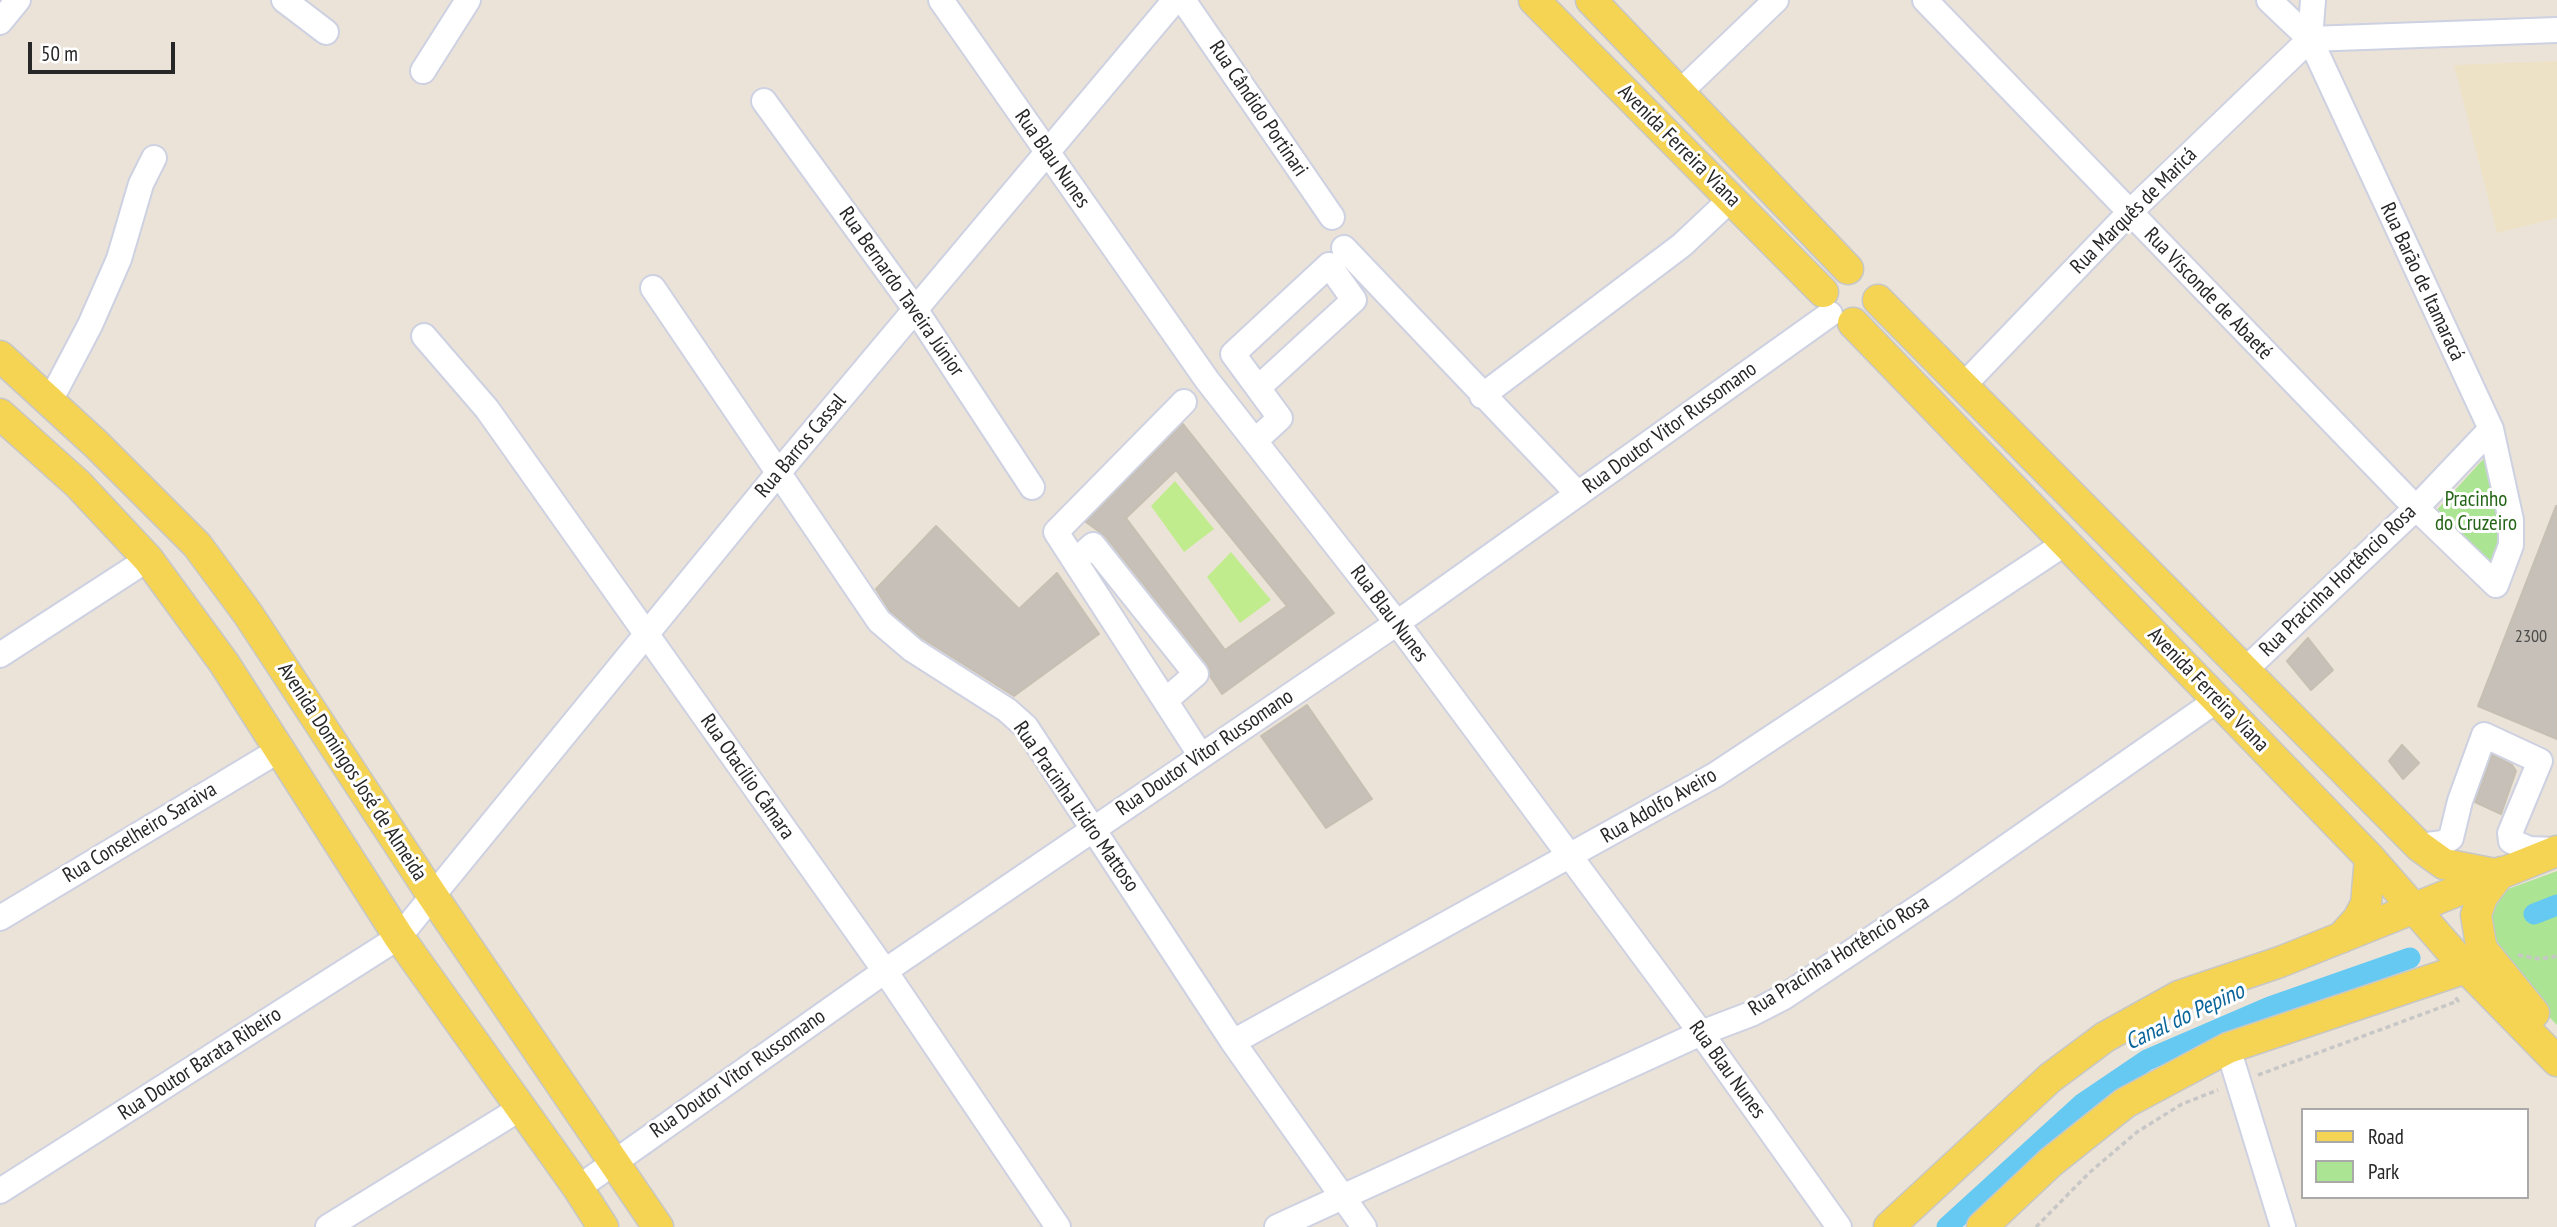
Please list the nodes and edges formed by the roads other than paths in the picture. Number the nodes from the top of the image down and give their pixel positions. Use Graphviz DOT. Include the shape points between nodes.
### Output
graph roads {
  1 [pos="18,0"];
  2 [pos="284,0"];
  3 [pos="468,0"];
  4 [pos="942,0"];
  5 [pos="1175,0"];
  6 [pos="1183,0"];
  7 [pos="1534,0"];
  8 [pos="1591,0"];
  9 [pos="1776,0"];
  10 [pos="1924,0"];
  11 [pos="2269,0"];
  12 [pos="2313,0"];
  13 [pos="0,22"];
  14 [pos="327,32"];
  15 [pos="2554,32"];
  16 [pos="2310,39"];
  17 [pos="423,71"];
  18 [pos="1678,94"];
  19 [pos="764,101"];
  20 [pos="1048,152"];
  21 [pos="154,158"];
  22 [pos="1732,198"];
  23 [pos="2130,213"];
  24 [pos="1332,217"];
  25 [pos="1344,248"];
  26 [pos="1848,269"];
  27 [pos="653,288"];
  28 [pos="1878,300"];
  29 [pos="915,309"];
  30 [pos="1835,310"];
  31 [pos="424,336"];
  32 [pos="0,356"];
  33 [pos="1962,387"];
  34 [pos="1258,388"];
  35 [pos="1482,396"];
  36 [pos="1184,402"];
  37 [pos="49,403"];
  38 [pos="0,414"];
  39 [pos="2491,429"];
  40 [pos="1255,441"];
  41 [pos="779,472"];
  42 [pos="1032,487"];
  43 [pos="1578,494"];
  44 [pos="2416,508"];
  45 [pos="2067,542"];
  46 [pos="148,559"];
  47 [pos="1075,561"];
  48 [pos="2496,585"];
  49 [pos="1396,623"];
  50 [pos="646,635"];
  51 [pos="0,655"];
  52 [pos="2243,672"];
  53 [pos="2217,700"];
  54 [pos="1166,701"];
  55 [pos="281,749"];
  56 [pos="1201,756"];
  57 [pos="1094,828"];
  58 [pos="2419,846"];
  59 [pos="2557,851"];
  60 [pos="1570,857"];
  61 [pos="2370,858"];
  62 [pos="2498,873"];
  63 [pos="432,895"];
  64 [pos="2414,907"];
  65 [pos="0,918"];
  66 [pos="399,937"];
  67 [pos="2341,938"];
  68 [pos="2466,968"];
  69 [pos="885,971"];
  70 [pos="1701,1033"];
  71 [pos="1233,1042"];
  72 [pos="2228,1048"];
  73 [pos="2556,1060"];
  74 [pos="520,1108"];
  75 [pos="613,1161"];
  76 [pos="578,1188"];
  77 [pos="0,1191"];
  78 [pos="1342,1196"];
  79 [pos="328,1227"];
  80 [pos="603,1227"];
  81 [pos="657,1227"];
  82 [pos="1058,1227"];
  83 [pos="1277,1227"];
  84 [pos="1364,1227"];
  85 [pos="1839,1227"];
  86 [pos="1889,1227"];
  87 [pos="1982,1227"];
  88 [pos="2283,1227"];
  1 -- 13 [label="street"];
  2 -- 14 [label="street"];
  3 -- 17 [label="street"];
  4 -- 20 [label="street, Rua Blau Nunes"];
  5 -- 20 [label="street, Rua Barros Cassal"];
  6 -- 24 [label="street, Rua Cândido Portinari"];
  7 -- 22 [label="main road, Avenida Ferreira Viana"];
  8 -- 18 [label="main road, Avenida Ferreira Viana"];
  9 -- 18 [label="street"];
  10 -- 23 [label="street, Rua Visconde de Abaeté"];
  11 -- 16 [label="street, Rua Barão de Itamaracá"];
  12 -- 16 [label="street"];
  15 -- 16 [label="street"];
  16 -- 23 [label="street, Rua Marquês de Maricá"];
  16 -- 39 [label="street, Rua Barão de Itamaracá"];
  18 -- 26 [label="main road, Avenida Ferreira Viana"];
  19 -- 29 [label="street, Rua Bernardo Taveira Júnior"];
  20 -- 29 [label="street, Rua Barros Cassal"];
  20 -- 40 [label="street, Rua Blau Nunes" via="1207,380"];
  21 -- 37 [label="street" via="141,184 119,259"];
  22 -- 30 [label="main road, Avenida Ferreira Viana"];
  22 -- 35 [label="street" via="1682,245"];
  23 -- 33 [label="street, Rua Marquês de Maricá"];
  23 -- 44 [label="street, Rua Visconde de Abaeté"];
  25 -- 35 [label="street"];
  26 -- 28 [label="main road" via="1870,277"];
  26 -- 30 [label="main road" via="1830,278"];
  27 -- 41 [label="street, Rua Pracinha Izidro Mattoso"];
  28 -- 30 [label="main road" via="1871,314"];
  28 -- 33 [label="main road, Avenida Ferreira Viana"];
  29 -- 41 [label="street, Rua Barros Cassal"];
  29 -- 42 [label="street, Rua Bernardo Taveira Júnior"];
  30 -- 43 [label="street, Rua Doutor Vitor Russomano"];
  30 -- 45 [label="main road, Avenida Ferreira Viana"];
  31 -- 50 [label="street, Rua Otacílio Câmara" via="487,409"];
  32 -- 37 [label="main road, Avenida Domingos José de Almeida"];
  33 -- 52 [label="main road, Avenida Ferreira Viana"];
  34 -- 34 [label="street" via="1233,354 1329,265 1354,300"];
  34 -- 40 [label="street" via="1280,418"];
  35 -- 43 [label="street"];
  36 -- 47 [label="street" via="1056,532"];
  37 -- 63 [label="main road, Avenida Domingos José de Almeida" via="197,545 248,614"];
  38 -- 46 [label="main road" via="78,484"];
  39 -- 44 [label="street, Rua Pracinha Hortêncio Rosa"];
  39 -- 48 [label="street, Rua Barão de Itamaracá" via="2511,520 2511,545"];
  40 -- 49 [label="street, Rua Blau Nunes"];
  41 -- 50 [label="street, Rua Barros Cassal"];
  41 -- 57 [label="street, Rua Pracinha Izidro Mattoso" via="879,621 913,650 1026,727"];
  43 -- 49 [label="street, Rua Doutor Vitor Russomano"];
  44 -- 48 [label="street, Rua Visconde de Abaeté"];
  44 -- 52 [label="street, Rua Pracinha Hortêncio Rosa"];
  45 -- 53 [label="main road, Avenida Ferreira Viana"];
  45 -- 60 [label="street, Rua Adolfo Aveiro" via="1715,775"];
  46 -- 51 [label="street"];
  46 -- 55 [label="main road"];
  47 -- 54 [label="street"];
  47 -- 54 [label="street" via="1093,545 1196,674"];
  49 -- 56 [label="street, Rua Doutor Vitor Russomano"];
  49 -- 60 [label="street, Rua Blau Nunes"];
  50 -- 63 [label="street, Rua Barros Cassal"];
  50 -- 69 [label="street, Rua Otacílio Câmara"];
  52 -- 58 [label="main road, Avenida Ferreira Viana"];
  53 -- 61 [label="main road, Avenida Ferreira Viana"];
  53 -- 70 [label="street, Rua Pracinha Hortêncio Rosa" via="1784,996"];
  54 -- 56 [label="street"];
  55 -- 65 [label="street, Rua Conselheiro Saraiva"];
  55 -- 66 [label="main road"];
  56 -- 57 [label="street, Rua Doutor Vitor Russomano"];
  57 -- 69 [label="street, Rua Doutor Vitor Russomano"];
  57 -- 71 [label="street, Rua Pracinha Izidro Mattoso"];
  58 -- 59 [label="street" via="2451,838 2484,735 2540,761 2510,833 2511,841 2529,849"];
  58 -- 62 [label="main road, Avenida Ferreira Viana" via="2444,864"];
  59 -- 62 [label="main road"];
  60 -- 70 [label="street, Rua Blau Nunes"];
  60 -- 71 [label="street, Rua Adolfo Aveiro"];
  61 -- 64 [label="main road, Avenida Ferreira Viana"];
  61 -- 67 [label="main road" via="2366,904"];
  62 -- 64 [label="main road"];
  62 -- 73 [label="main road" via="2476,915 2482,949 2542,1023"];
  63 -- 66 [label="street, Rua Doutor Barata Ribeiro"];
  63 -- 75 [label="main road, Avenida Domingos José de Almeida"];
  64 -- 67 [label="main road"];
  64 -- 68 [label="main road, Avenida Ferreira Viana"];
  66 -- 74 [label="main road"];
  66 -- 77 [label="street, Rua Doutor Barata Ribeiro"];
  67 -- 86 [label="main road" via="2179,996 2105,1037 2050,1078"];
  68 -- 72 [label="main road"];
  68 -- 73 [label="main road, Avenida Ferreira Viana"];
  69 -- 75 [label="street, Rua Doutor Vitor Russomano"];
  69 -- 82 [label="street, Rua Otacílio Câmara"];
  70 -- 78 [label="street, Rua Pracinha Hortêncio Rosa"];
  70 -- 85 [label="street, Rua Blau Nunes"];
  71 -- 78 [label="street, Rua Pracinha Izidro Mattoso"];
  72 -- 87 [label="main road" via="2125,1102 2051,1162"];
  72 -- 88 [label="street"];
  74 -- 76 [label="main road"];
  74 -- 79 [label="street"];
  75 -- 76 [label="street, Rua Doutor Vitor Russomano"];
  75 -- 81 [label="main road, Avenida Domingos José de Almeida"];
  76 -- 80 [label="main road"];
  78 -- 83 [label="street, Rua Pracinha Hortêncio Rosa"];
  78 -- 84 [label="street, Rua Pracinha Izidro Mattoso"];
}
